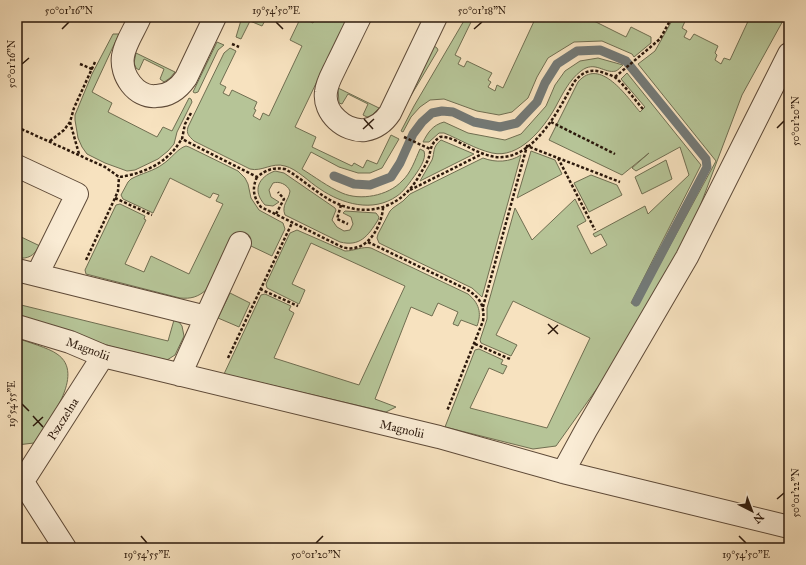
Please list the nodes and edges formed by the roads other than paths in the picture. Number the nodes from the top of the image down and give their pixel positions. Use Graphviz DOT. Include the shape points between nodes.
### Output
graph roads {
  1 [pos="140,17"];
  2 [pos="215,17"];
  3 [pos="360,17"];
  4 [pos="436,17"];
  5 [pos="789,54"];
  6 [pos="17,166"];
  7 [pos="240,243"];
  8 [pos="27,272"];
  9 [pos="206,317"];
  10 [pos="17,326"];
  11 [pos="103,356"];
  12 [pos="180,375"];
  13 [pos="563,472"];
  14 [pos="20,477"];
  15 [pos="789,527"];
  16 [pos="65,548"];
  1 -- 2 [label="street" via="123,56 123,65 134,87 148,95 156,96 170,93 182,84"];
  3 -- 4 [label="street" via="328,83 326,99 335,119 359,130 366,130 386,119"];
  5 -- 13 [label="street" via="687,257"];
  6 -- 8 [label="street" via="77,194"];
  7 -- 9 [label="street"];
  8 -- 9 [label="street"];
  9 -- 12 [label="street"];
  10 -- 11 [label="street, Magnolii" via="70,342"];
  11 -- 12 [label="street, Magnolii"];
  11 -- 14 [label="street, Pszczelna"];
  12 -- 13 [label="street, Magnolii" via="439,437"];
  13 -- 15 [label="street, Magnolii"];
  14 -- 16 [label="street, Pszczelna"];
}
